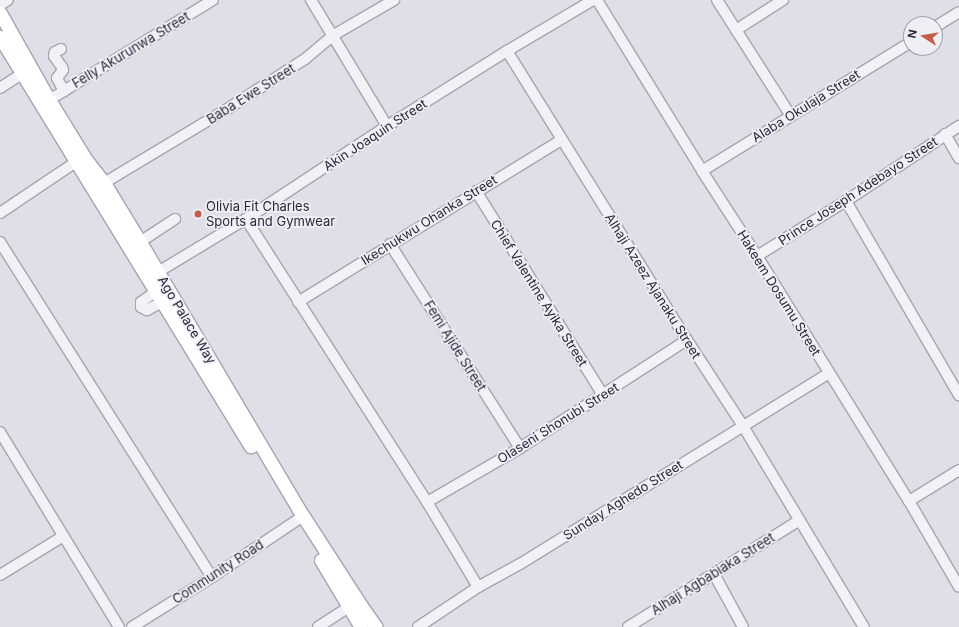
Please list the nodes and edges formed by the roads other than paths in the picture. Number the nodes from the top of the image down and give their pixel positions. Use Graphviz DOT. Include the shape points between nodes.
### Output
graph roads {
  1 [pos="8,0"];
  2 [pos="214,0"];
  3 [pos="310,0"];
  4 [pos="394,0"];
  5 [pos="593,0"];
  6 [pos="597,0"];
  7 [pos="716,0"];
  8 [pos="783,0"];
  9 [pos="0,5"];
  10 [pos="959,12"];
  11 [pos="0,13"];
  12 [pos="943,22"];
  13 [pos="736,30"];
  14 [pos="332,36"];
  15 [pos="0,37"];
  16 [pos="903,47"];
  17 [pos="61,49"];
  18 [pos="507,51"];
  19 [pos="23,73"];
  20 [pos="0,88"];
  21 [pos="64,91"];
  22 [pos="49,100"];
  23 [pos="791,116"];
  24 [pos="387,126"];
  25 [pos="959,126"];
  26 [pos="945,134"];
  27 [pos="561,140"];
  28 [pos="959,158"];
  29 [pos="76,162"];
  30 [pos="702,171"];
  31 [pos="104,183"];
  32 [pos="476,191"];
  33 [pos="846,202"];
  34 [pos="0,213"];
  35 [pos="175,219"];
  36 [pos="246,219"];
  37 [pos="0,242"];
  38 [pos="140,242"];
  39 [pos="390,244"];
  40 [pos="757,256"];
  41 [pos="158,272"];
  42 [pos="298,302"];
  43 [pos="687,340"];
  44 [pos="829,373"];
  45 [pos="603,395"];
  46 [pos="959,395"];
  47 [pos="743,426"];
  48 [pos="0,432"];
  49 [pos="4,448"];
  50 [pos="520,448"];
  51 [pos="959,470"];
  52 [pos="909,501"];
  53 [pos="427,502"];
  54 [pos="300,518"];
  55 [pos="798,520"];
  56 [pos="62,536"];
  57 [pos="714,574"];
  58 [pos="0,575"];
  59 [pos="212,577"];
  60 [pos="478,587"];
  61 [pos="959,587"];
  62 [pos="349,607"];
  63 [pos="119,627"];
  64 [pos="132,627"];
  65 [pos="318,627"];
  66 [pos="361,627"];
  67 [pos="376,627"];
  68 [pos="418,627"];
  69 [pos="628,627"];
  70 [pos="743,627"];
  71 [pos="864,627"];
  1 -- 9 [label="street"];
  2 -- 21 [label="street, Felly Akurunwa Street"];
  3 -- 14 [label="street"];
  4 -- 14 [label="street, Baba Ewe Street"];
  5 -- 18 [label="street, Akin Joaquin Street"];
  6 -- 30 [label="street, Hakeem Dosumu Street"];
  7 -- 13 [label="street"];
  8 -- 13 [label="street"];
  10 -- 12 [label="street"];
  11 -- 22 [label="main road, Ago Palace Way"];
  13 -- 23 [label="street"];
  14 -- 24 [label="street"];
  14 -- 31 [label="street, Baba Ewe Street" via="298,64"];
  15 -- 19 [label="main road, Ago Palace Way"];
  16 -- 23 [label="street, Alaba Okulaja Street"];
  17 -- 21 [label="street" via="55,52 54,56 63,70 57,78"];
  18 -- 24 [label="street, Akin Joaquin Street"];
  18 -- 27 [label="street, Alhaji Azeez Ajanaku Street"];
  19 -- 20 [label="street"];
  19 -- 29 [label="main road, Ago Palace Way"];
  21 -- 22 [label="street, Felly Akurunwa Street"];
  22 -- 31 [label="main road, Ago Palace Way" via="86,160"];
  23 -- 30 [label="street, Alaba Okulaja Street"];
  24 -- 36 [label="street, Akin Joaquin Street"];
  25 -- 26 [label="street, Prince Joseph Adebayo Street"];
  26 -- 28 [label="street"];
  26 -- 33 [label="street, Prince Joseph Adebayo Street"];
  27 -- 32 [label="street, Ikechukwu Ohanka Street"];
  27 -- 43 [label="street, Alhaji Azeez Ajanaku Street"];
  29 -- 34 [label="street"];
  29 -- 54 [label="main road, Ago Palace Way"];
  30 -- 40 [label="street, Hakeem Dosumu Street"];
  31 -- 38 [label="main road, Ago Palace Way"];
  32 -- 39 [label="street, Ikechukwu Ohanka Street"];
  32 -- 45 [label="street, Chief Valentine Ayika Street"];
  33 -- 40 [label="street, Prince Joseph Adebayo Street"];
  33 -- 46 [label="street"];
  35 -- 38 [label="street"];
  36 -- 41 [label="street, Akin Joaquin Street"];
  36 -- 42 [label="street"];
  37 -- 59 [label="street"];
  38 -- 41 [label="main road, Ago Palace Way"];
  39 -- 42 [label="street, Ikechukwu Ohanka Street"];
  39 -- 50 [label="street, Femi Ajide Street"];
  40 -- 44 [label="street, Hakeem Dosumu Street"];
  41 -- 54 [label="main road, Ago Palace Way"];
  42 -- 53 [label="street"];
  43 -- 45 [label="street, Olaseni Shonubi Street"];
  43 -- 47 [label="street, Alhaji Azeez Ajanaku Street"];
  44 -- 47 [label="street, Sunday Aghedo Street"];
  44 -- 52 [label="street, Hakeem Dosumu Street"];
  45 -- 50 [label="street, Olaseni Shonubi Street"];
  47 -- 55 [label="street, Alhaji Azeez Ajanaku Street"];
  47 -- 60 [label="street, Sunday Aghedo Street" via="520,564"];
  48 -- 49 [label="street"];
  49 -- 56 [label="street"];
  50 -- 53 [label="street, Olaseni Shonubi Street"];
  51 -- 52 [label="street"];
  52 -- 61 [label="street, Hakeem Dosumu Street"];
  53 -- 60 [label="street"];
  54 -- 59 [label="street, Community Road"];
  54 -- 62 [label="main road, Ago Palace Way"];
  54 -- 67 [label="main road, Ago Palace Way"];
  55 -- 57 [label="street, Alhaji Agbabiaka Street"];
  55 -- 71 [label="street, Alhaji Azeez Ajanaku Street"];
  56 -- 58 [label="street"];
  56 -- 63 [label="street"];
  57 -- 69 [label="street, Alhaji Agbabiaka Street"];
  57 -- 70 [label="street"];
  59 -- 64 [label="street, Community Road"];
  60 -- 68 [label="street, Sunday Aghedo Street"];
  62 -- 65 [label="street"];
  62 -- 66 [label="main road, Ago Palace Way"];
}
